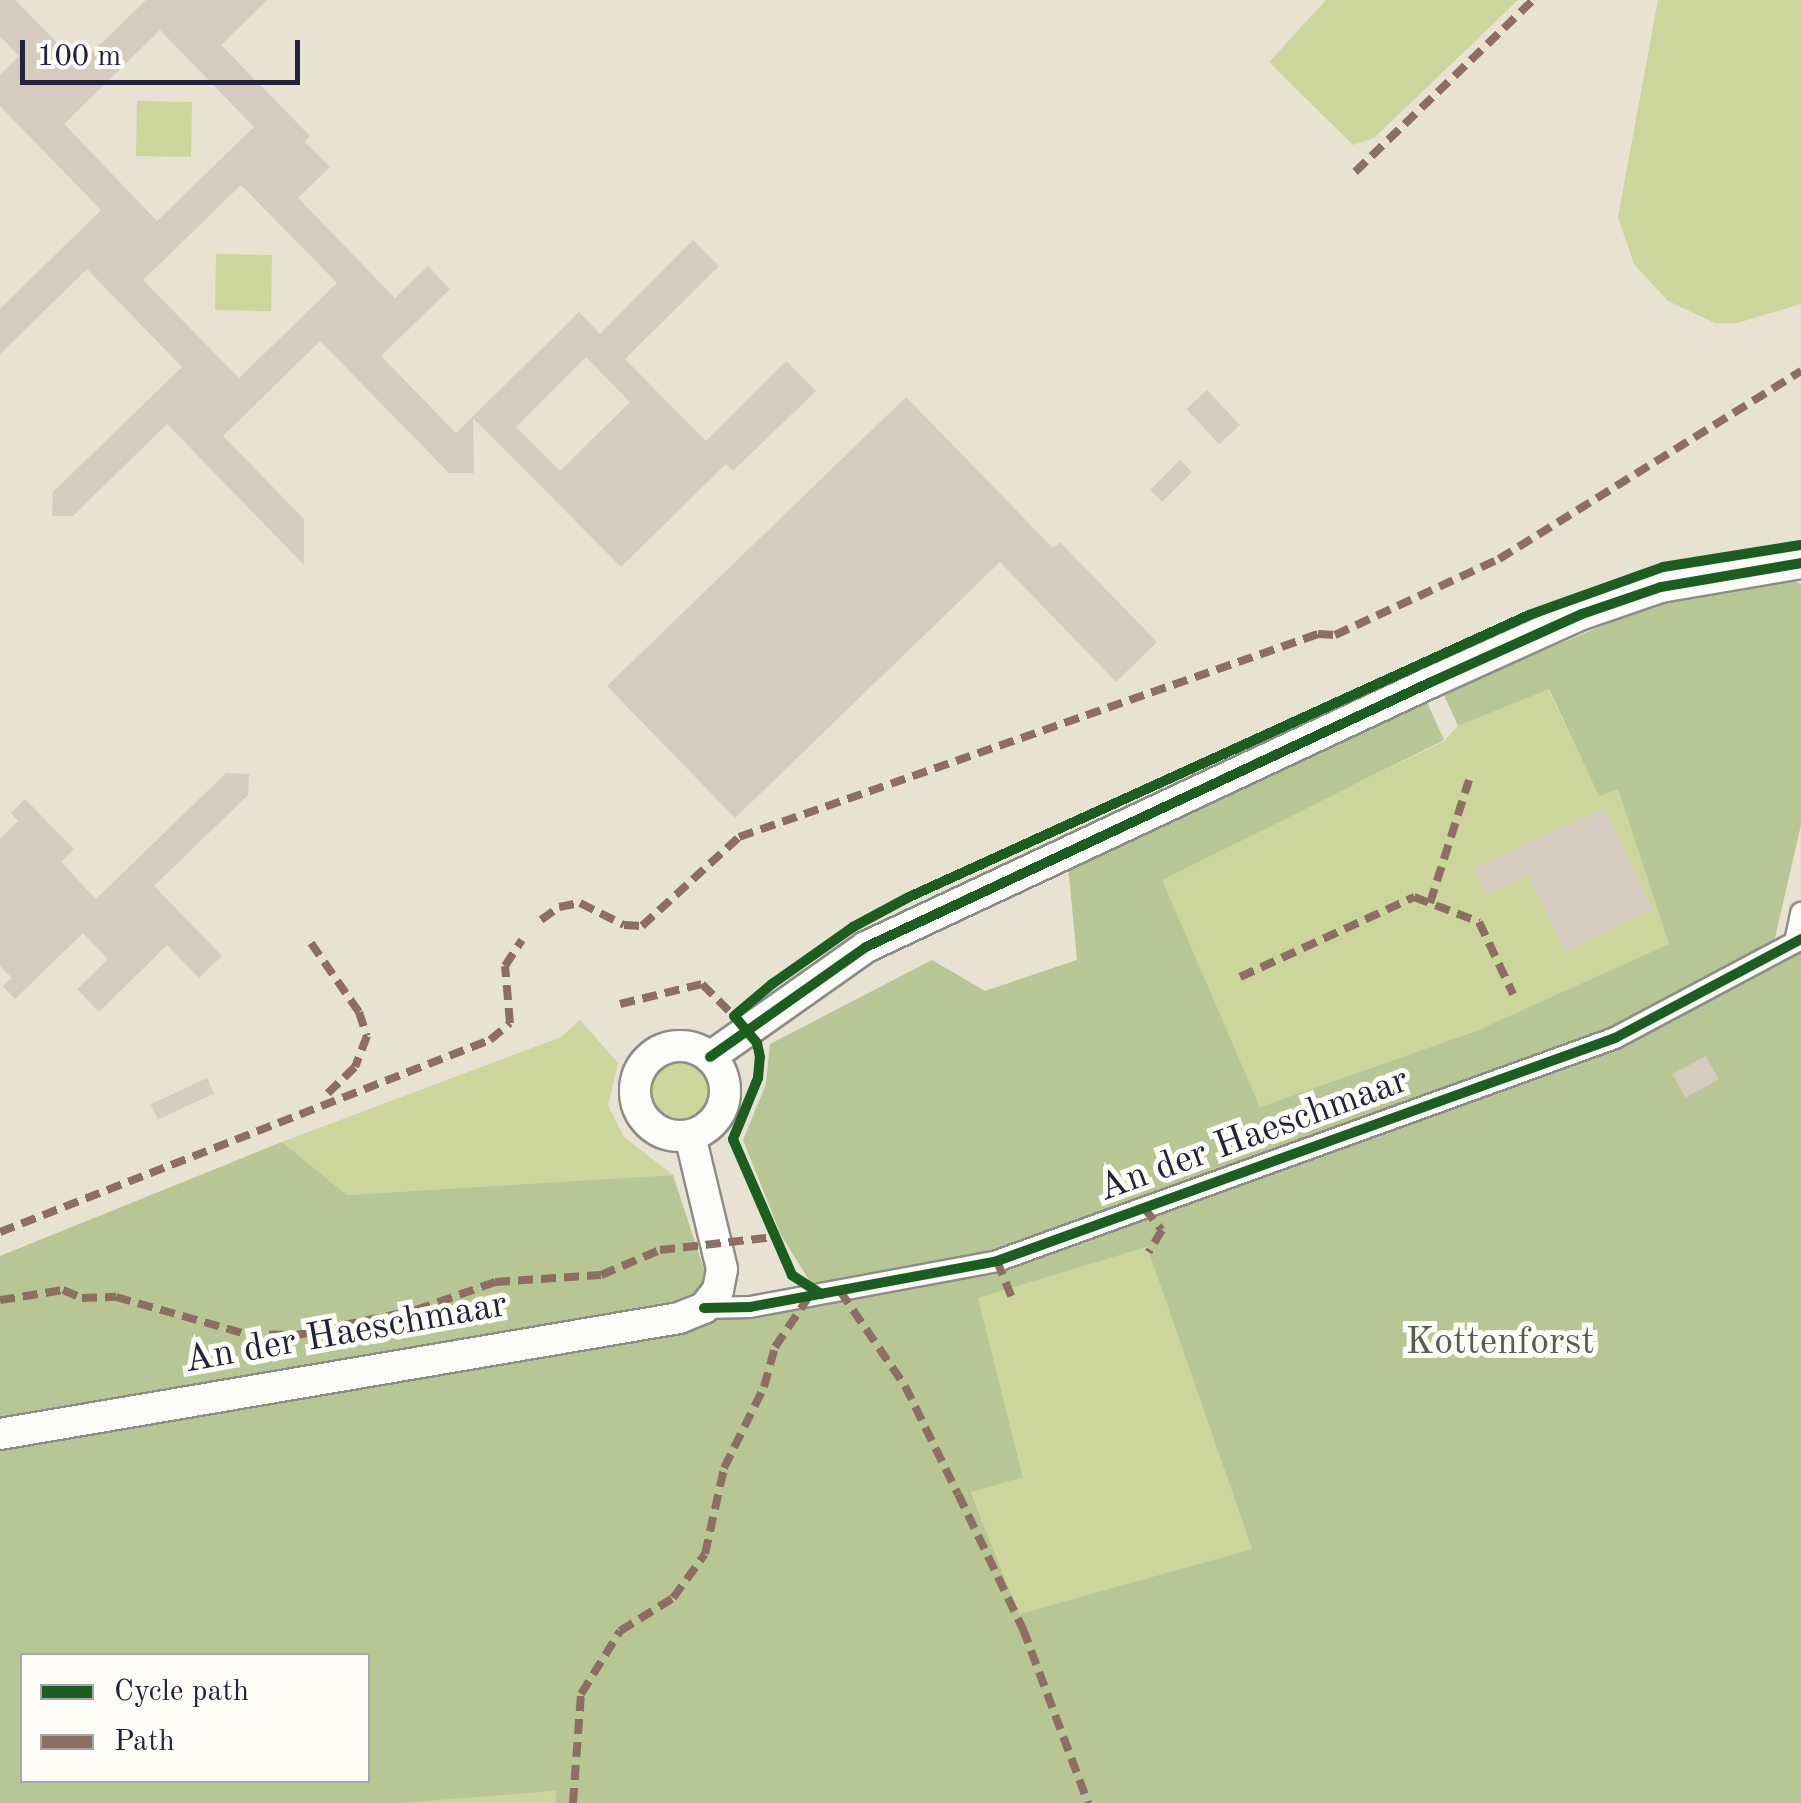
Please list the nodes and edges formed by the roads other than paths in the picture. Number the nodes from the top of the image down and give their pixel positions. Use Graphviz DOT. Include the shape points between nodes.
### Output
graph roads {
  1 [pos="1801,563"];
  2 [pos="1801,913"];
  3 [pos="1798,940"];
  4 [pos="710,1057"];
  5 [pos="690,1136"];
  6 [pos="704,1308"];
  7 [pos="0,1434"];
  1 -- 4 [label="street" via="1662,587 1582,614 1428,683 866,946"];
  2 -- 3 [label="street, An der Haeschmaar"];
  3 -- 6 [label="street, An der Haeschmaar" via="1615,1038 997,1260 750,1307"];
  4 -- 5 [label="street" via="725,1086 724,1102 717,1118"];
  4 -- 5 [label="street" via="669,1047 652,1054 635,1080 636,1106 652,1128"];
  5 -- 6 [label="street" via="722,1268 718,1290"];
  6 -- 7 [label="street, An der Haeschmaar" via="679,1318"];
}
